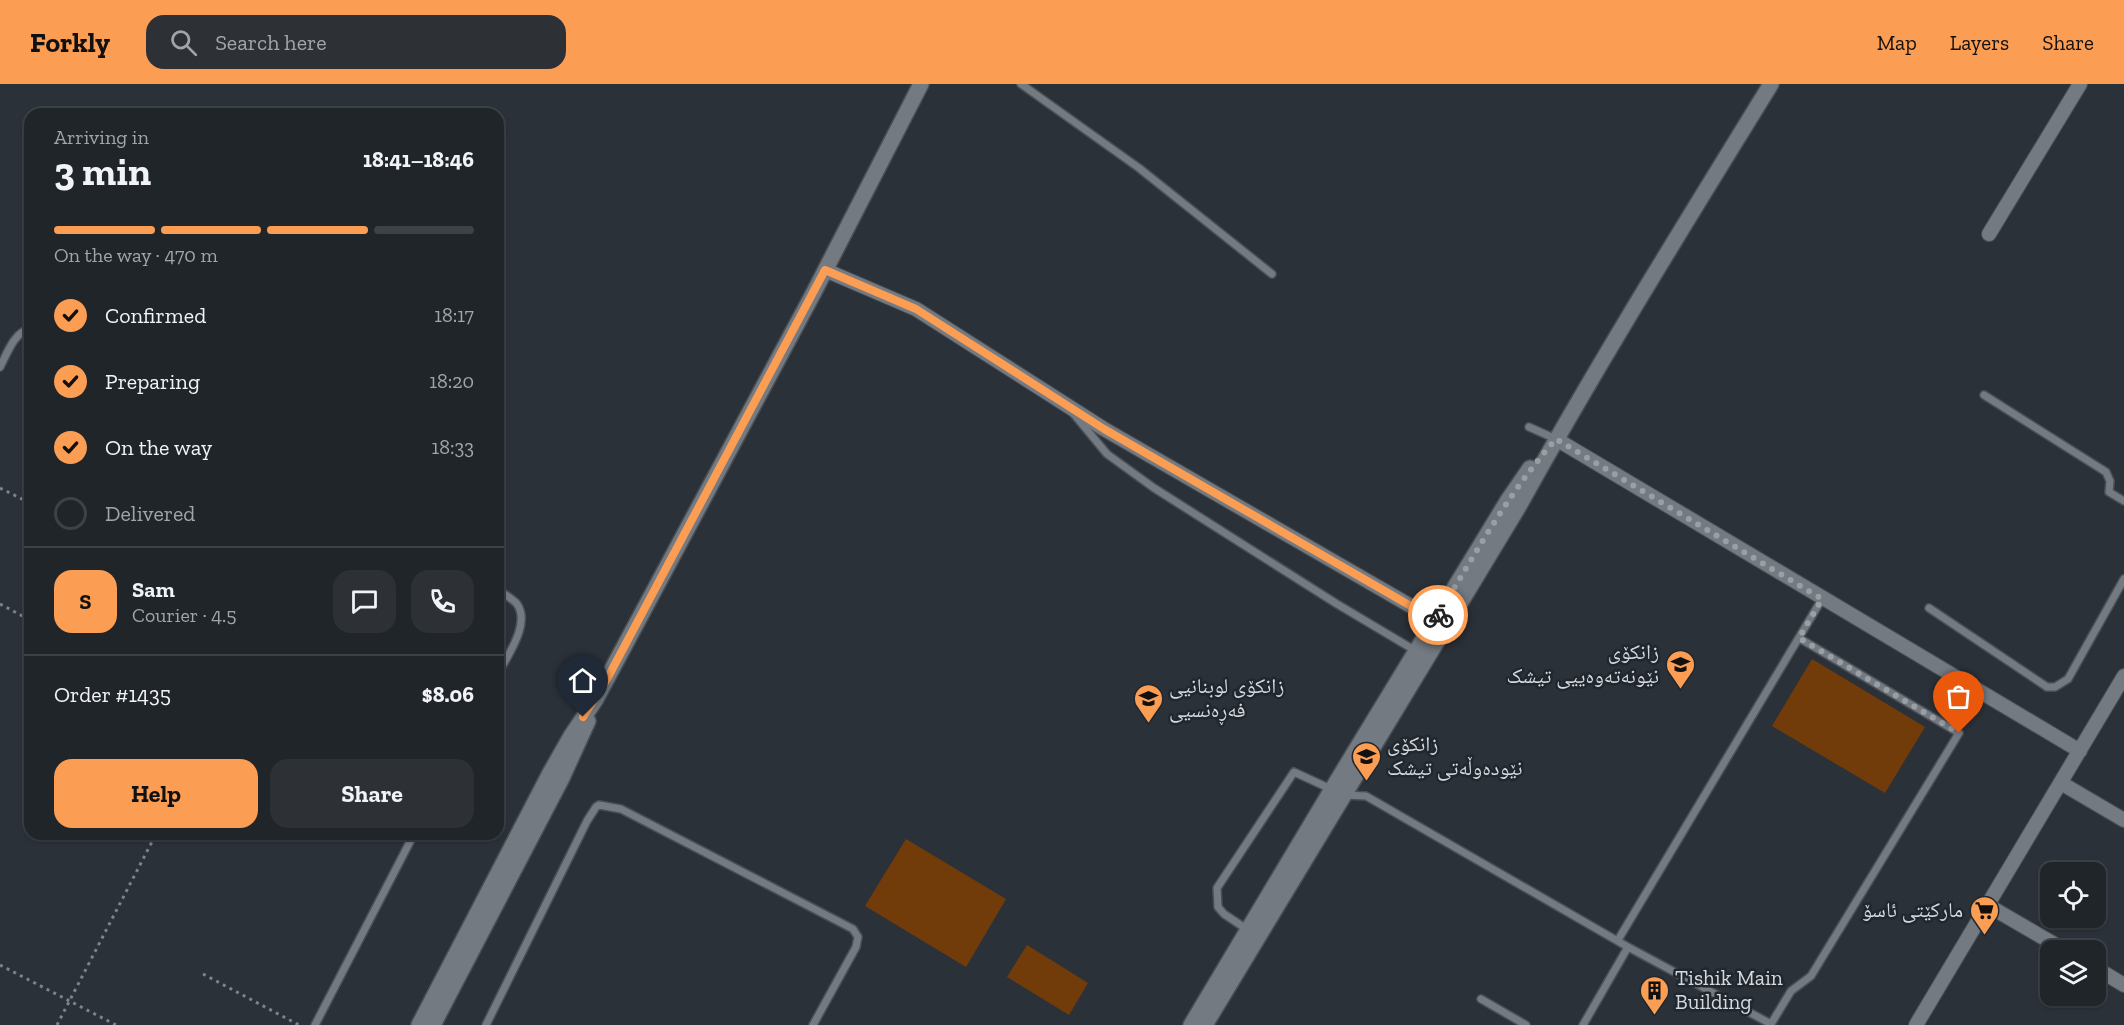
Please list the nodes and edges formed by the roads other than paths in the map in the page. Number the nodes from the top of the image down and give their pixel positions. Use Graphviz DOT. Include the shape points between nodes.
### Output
graph roads {
  1 [pos="921,84"];
  2 [pos="1021,84"];
  3 [pos="1771,84"];
  4 [pos="2080,84"];
  5 [pos="1989,234"];
  6 [pos="825,270"];
  7 [pos="1272,274"];
  8 [pos="24,331"];
  9 [pos="0,367"];
  10 [pos="1984,395"];
  11 [pos="1067,405"];
  12 [pos="1529,428"];
  13 [pos="1556,439"];
  14 [pos="2124,501"];
  15 [pos="2124,579"];
  16 [pos="504,595"];
  17 [pos="1822,599"];
  18 [pos="1929,608"];
  19 [pos="1435,620"];
  20 [pos="1799,638"];
  21 [pos="1416,651"];
  22 [pos="504,662"];
  23 [pos="2124,676"];
  24 [pos="596,699"];
  25 [pos="2080,751"];
  26 [pos="2061,783"];
  27 [pos="1338,792"];
  28 [pos="2124,820"];
  29 [pos="411,840"];
  30 [pos="1988,905"];
  31 [pos="1248,930"];
  32 [pos="1618,940"];
  33 [pos="2047,940"];
  34 [pos="1628,947"];
  35 [pos="2106,974"];
  36 [pos="2124,985"];
  37 [pos="1481,999"];
  38 [pos="315,1025"];
  39 [pos="419,1025"];
  40 [pos="433,1025"];
  41 [pos="486,1025"];
  42 [pos="813,1025"];
  43 [pos="1191,1025"];
  44 [pos="1205,1025"];
  45 [pos="1526,1025"];
  46 [pos="1583,1025"];
  47 [pos="1916,1025"];
  1 -- 6 [label="street"];
  2 -- 7 [label="lane" via="1139,168"];
  3 -- 13 [label="street"];
  4 -- 5 [label="street"];
  6 -- 11 [label="street" via="916,309"];
  6 -- 24 [label="street"];
  8 -- 9 [label="lane"];
  10 -- 14 [label="lane" via="2106,472 2109,492"];
  11 -- 19 [label="street"];
  11 -- 21 [label="lane" via="1107,454 1155,488"];
  12 -- 13 [label="lane"];
  13 -- 17 [label="street"];
  13 -- 19 [label="street" via="1519,484"];
  13 -- 27 [label="street" via="1519,506"];
  15 -- 18 [label="lane" via="2068,679 2055,687 2047,687"];
  16 -- 22 [label="lane" via="517,604 521,615 520,628"];
  17 -- 20 [label="lane"];
  17 -- 25 [label="street"];
  19 -- 21 [label="street"];
  20 -- 32 [label="lane"];
  20 -- 34 [label="lane" via="1959,733 1811,976 1791,991 1771,1024"];
  21 -- 27 [label="street"];
  23 -- 25 [label="street"];
  24 -- 39 [label="street" via="550,773"];
  24 -- 40 [label="street" via="562,778"];
  25 -- 26 [label="street"];
  26 -- 28 [label="street"];
  26 -- 30 [label="street"];
  27 -- 31 [label="street"];
  27 -- 31 [label="lane" via="1294,772 1217,888 1218,908"];
  27 -- 32 [label="lane" via="1366,796"];
  27 -- 44 [label="street"];
  29 -- 38 [label="lane"];
  30 -- 33 [label="street"];
  30 -- 47 [label="street"];
  31 -- 43 [label="street"];
  32 -- 34 [label="lane"];
  34 -- 46 [label="lane"];
  35 -- 36 [label="street"];
  37 -- 45 [label="lane"];
  41 -- 42 [label="lane" via="587,821 599,805 621,809 853,929 858,937 856,947"];
}
